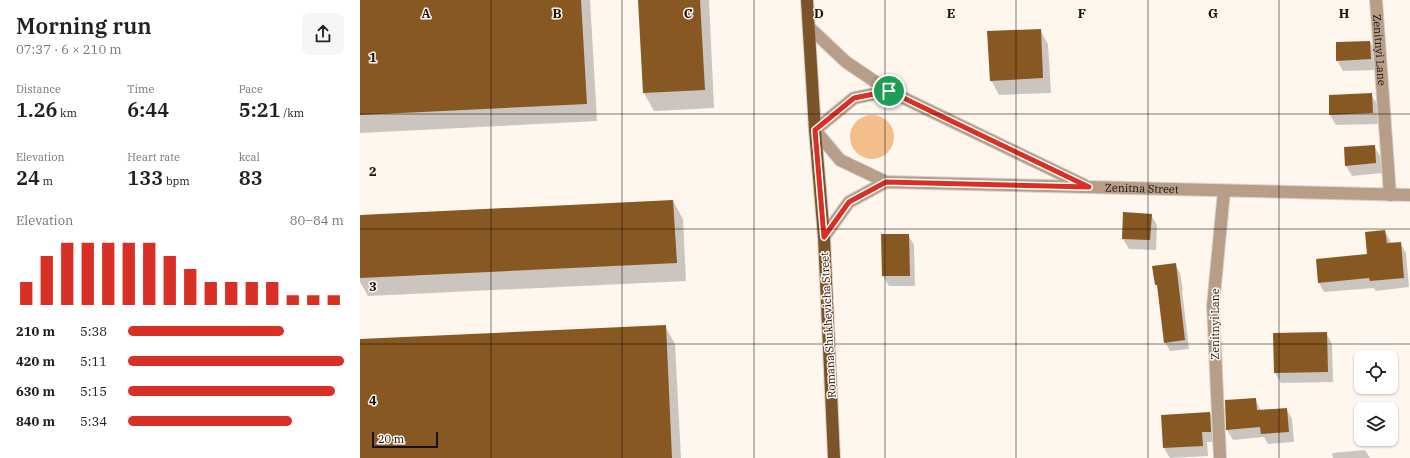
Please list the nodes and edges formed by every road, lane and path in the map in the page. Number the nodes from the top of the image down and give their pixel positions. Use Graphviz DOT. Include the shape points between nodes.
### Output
graph roads {
  1 [pos="807,0"];
  2 [pos="1376,0"];
  3 [pos="810,28"];
  4 [pos="889,91"];
  5 [pos="815,130"];
  6 [pos="886,182"];
  7 [pos="1089,187"];
  8 [pos="1224,191"];
  9 [pos="1390,195"];
  10 [pos="1410,195"];
  11 [pos="824,237"];
  12 [pos="834,458"];
  13 [pos="1220,458"];
  1 -- 3 [label="main road, Romana Shukhevicha Street"];
  2 -- 9 [label="street, Zenitnyi Lane"];
  3 -- 4 [label="street" via="846,62"];
  3 -- 5 [label="main road, Romana Shukhevicha Street"];
  4 -- 5 [label="street" via="854,98"];
  4 -- 7 [label="street"];
  5 -- 6 [label="street" via="840,160"];
  5 -- 11 [label="main road, Romana Shukhevicha Street"];
  6 -- 7 [label="street, Zenitna Street"];
  6 -- 11 [label="street, Zenitna Street" via="849,202"];
  7 -- 8 [label="street, Zenitna Street"];
  8 -- 9 [label="street, Zenitna Street"];
  8 -- 13 [label="street, Zenitnyi Lane" via="1213,306"];
  9 -- 10 [label="street, Zenitna Street"];
  11 -- 12 [label="main road, Romana Shukhevicha Street"];
}
